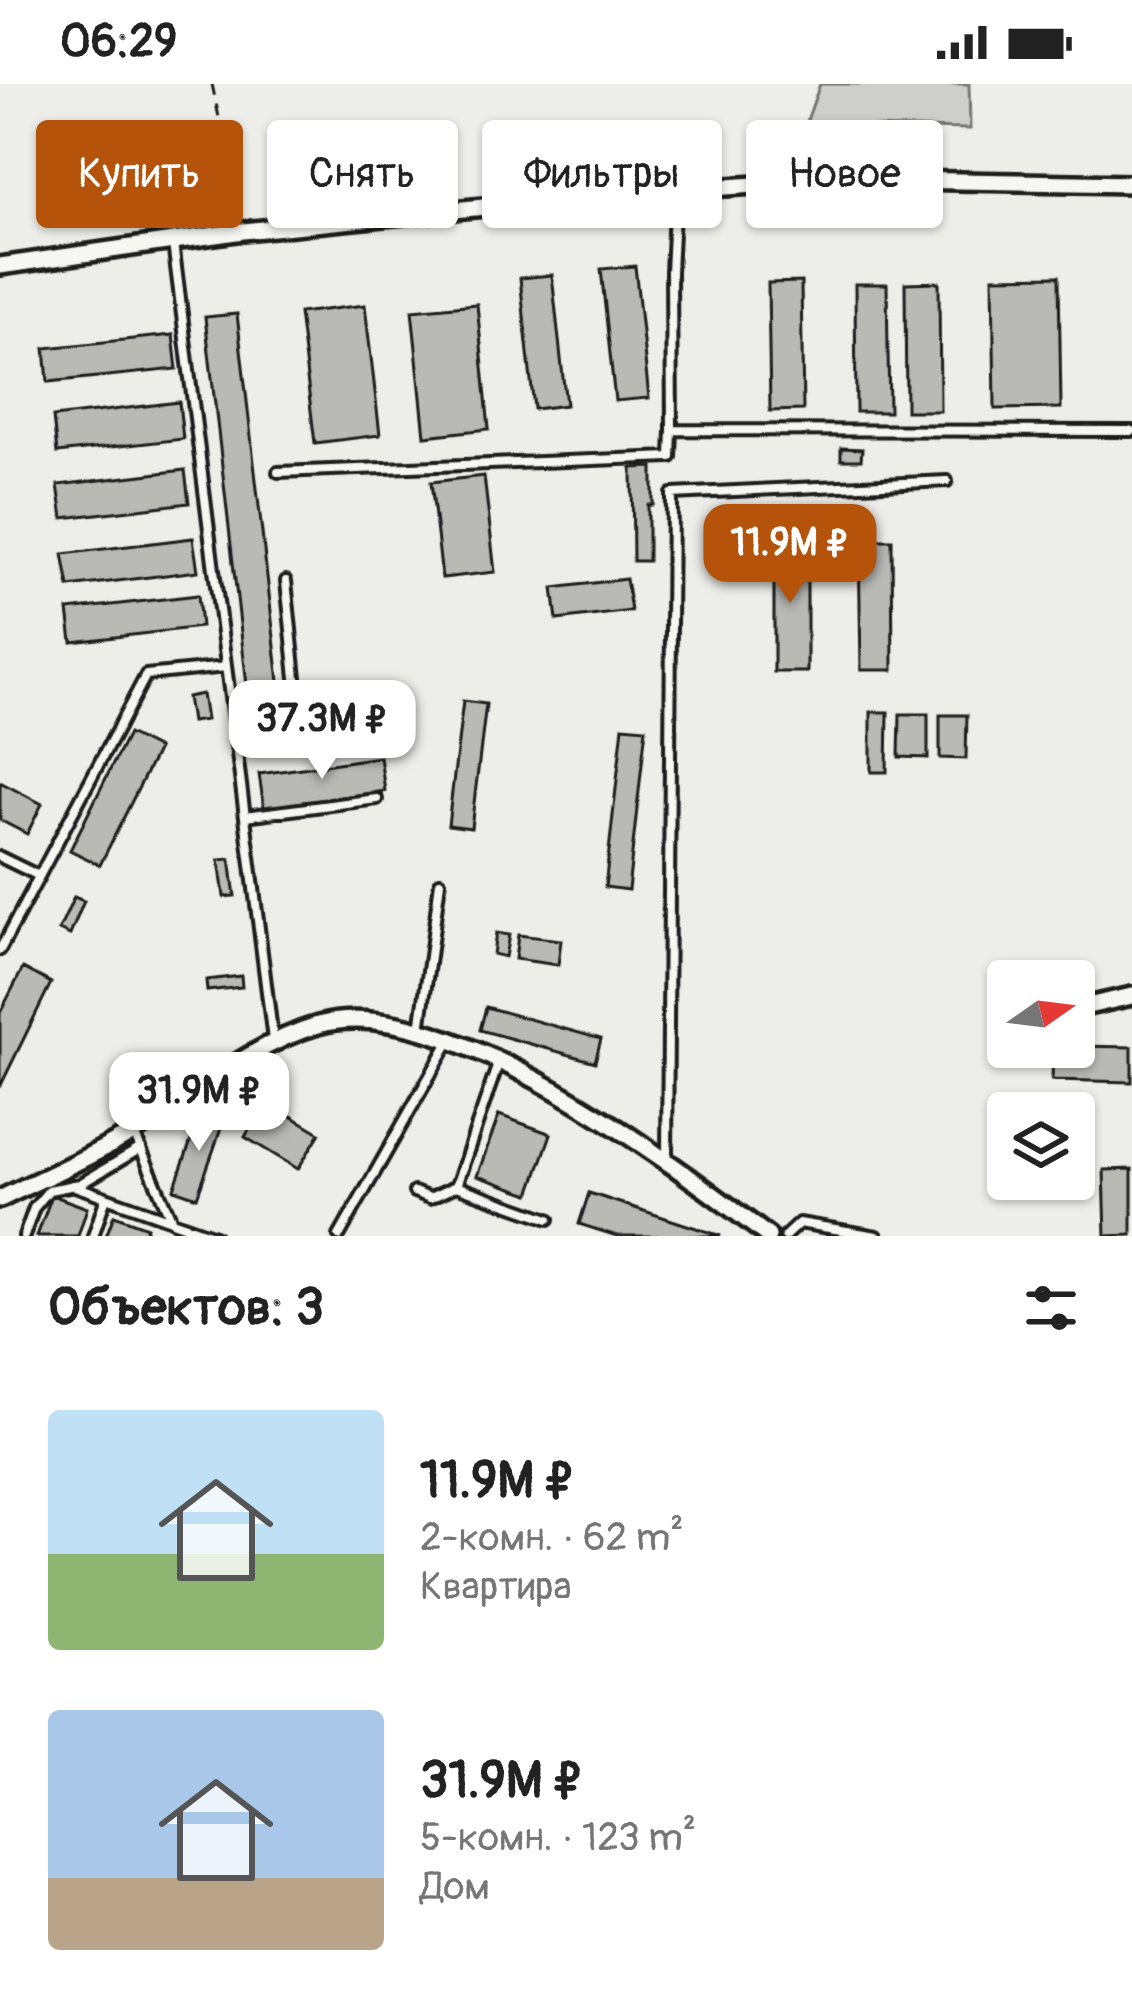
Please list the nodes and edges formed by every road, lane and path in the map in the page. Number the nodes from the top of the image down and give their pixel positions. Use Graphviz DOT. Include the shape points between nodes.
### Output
graph roads {
  1 [pos="212,84"];
  2 [pos="1132,184"];
  3 [pos="722,187"];
  4 [pos="482,208"];
  5 [pos="675,228"];
  6 [pos="243,231"];
  7 [pos="173,243"];
  8 [pos="0,266"];
  9 [pos="672,430"];
  10 [pos="1132,431"];
  11 [pos="278,472"];
  12 [pos="947,482"];
  13 [pos="286,581"];
  14 [pos="226,667"];
  15 [pos="236,745"];
  16 [pos="377,799"];
  17 [pos="245,817"];
  18 [pos="0,856"];
  19 [pos="37,875"];
  20 [pos="440,882"];
  21 [pos="0,950"];
  22 [pos="1132,996"];
  23 [pos="1095,1004"];
  24 [pos="420,1032"];
  25 [pos="450,1041"];
  26 [pos="273,1042"];
  27 [pos="499,1062"];
  28 [pos="129,1106"];
  29 [pos="136,1130"];
  30 [pos="142,1148"];
  31 [pos="667,1160"];
  32 [pos="71,1185"];
  33 [pos="456,1186"];
  34 [pos="414,1192"];
  35 [pos="106,1198"];
  36 [pos="0,1199"];
  37 [pos="549,1220"];
  38 [pos="172,1221"];
  39 [pos="201,1234"];
  40 [pos="24,1236"];
  41 [pos="93,1236"];
  42 [pos="214,1236"];
  43 [pos="339,1236"];
  44 [pos="767,1236"];
  45 [pos="785,1236"];
  46 [pos="877,1236"];
  1 -- 6 [label="path"];
  2 -- 3 [label="street" via="844,179"];
  4 -- 6 [label="street"];
  5 -- 9 [label="lane"];
  6 -- 7 [label="street"];
  7 -- 8 [label="street"];
  7 -- 14 [label="lane"];
  9 -- 10 [label="lane"];
  9 -- 11 [label="lane" via="671,458"];
  12 -- 31 [label="lane" via="672,494"];
  13 -- 15 [label="lane" via="299,707 274,738"];
  14 -- 15 [label="lane"];
  14 -- 19 [label="lane" via="146,674"];
  15 -- 17 [label="lane"];
  16 -- 17 [label="lane"];
  17 -- 26 [label="lane"];
  18 -- 19 [label="lane"];
  19 -- 21 [label="lane"];
  20 -- 24 [label="lane"];
  22 -- 23 [label="street"];
  24 -- 25 [label="street"];
  24 -- 26 [label="street" via="361,1018"];
  25 -- 27 [label="street"];
  25 -- 43 [label="lane"];
  26 -- 29 [label="street"];
  27 -- 31 [label="street"];
  27 -- 33 [label="lane"];
  28 -- 29 [label="lane"];
  29 -- 30 [label="lane"];
  29 -- 36 [label="street"];
  30 -- 32 [label="lane"];
  30 -- 38 [label="lane"];
  31 -- 44 [label="street"];
  32 -- 35 [label="lane"];
  32 -- 40 [label="lane" via="40,1196"];
  33 -- 34 [label="lane" via="430,1198"];
  33 -- 37 [label="lane"];
  35 -- 38 [label="lane"];
  35 -- 41 [label="lane"];
  38 -- 39 [label="lane"];
  39 -- 42 [label="lane"];
  45 -- 46 [label="lane" via="799,1223"];
}
